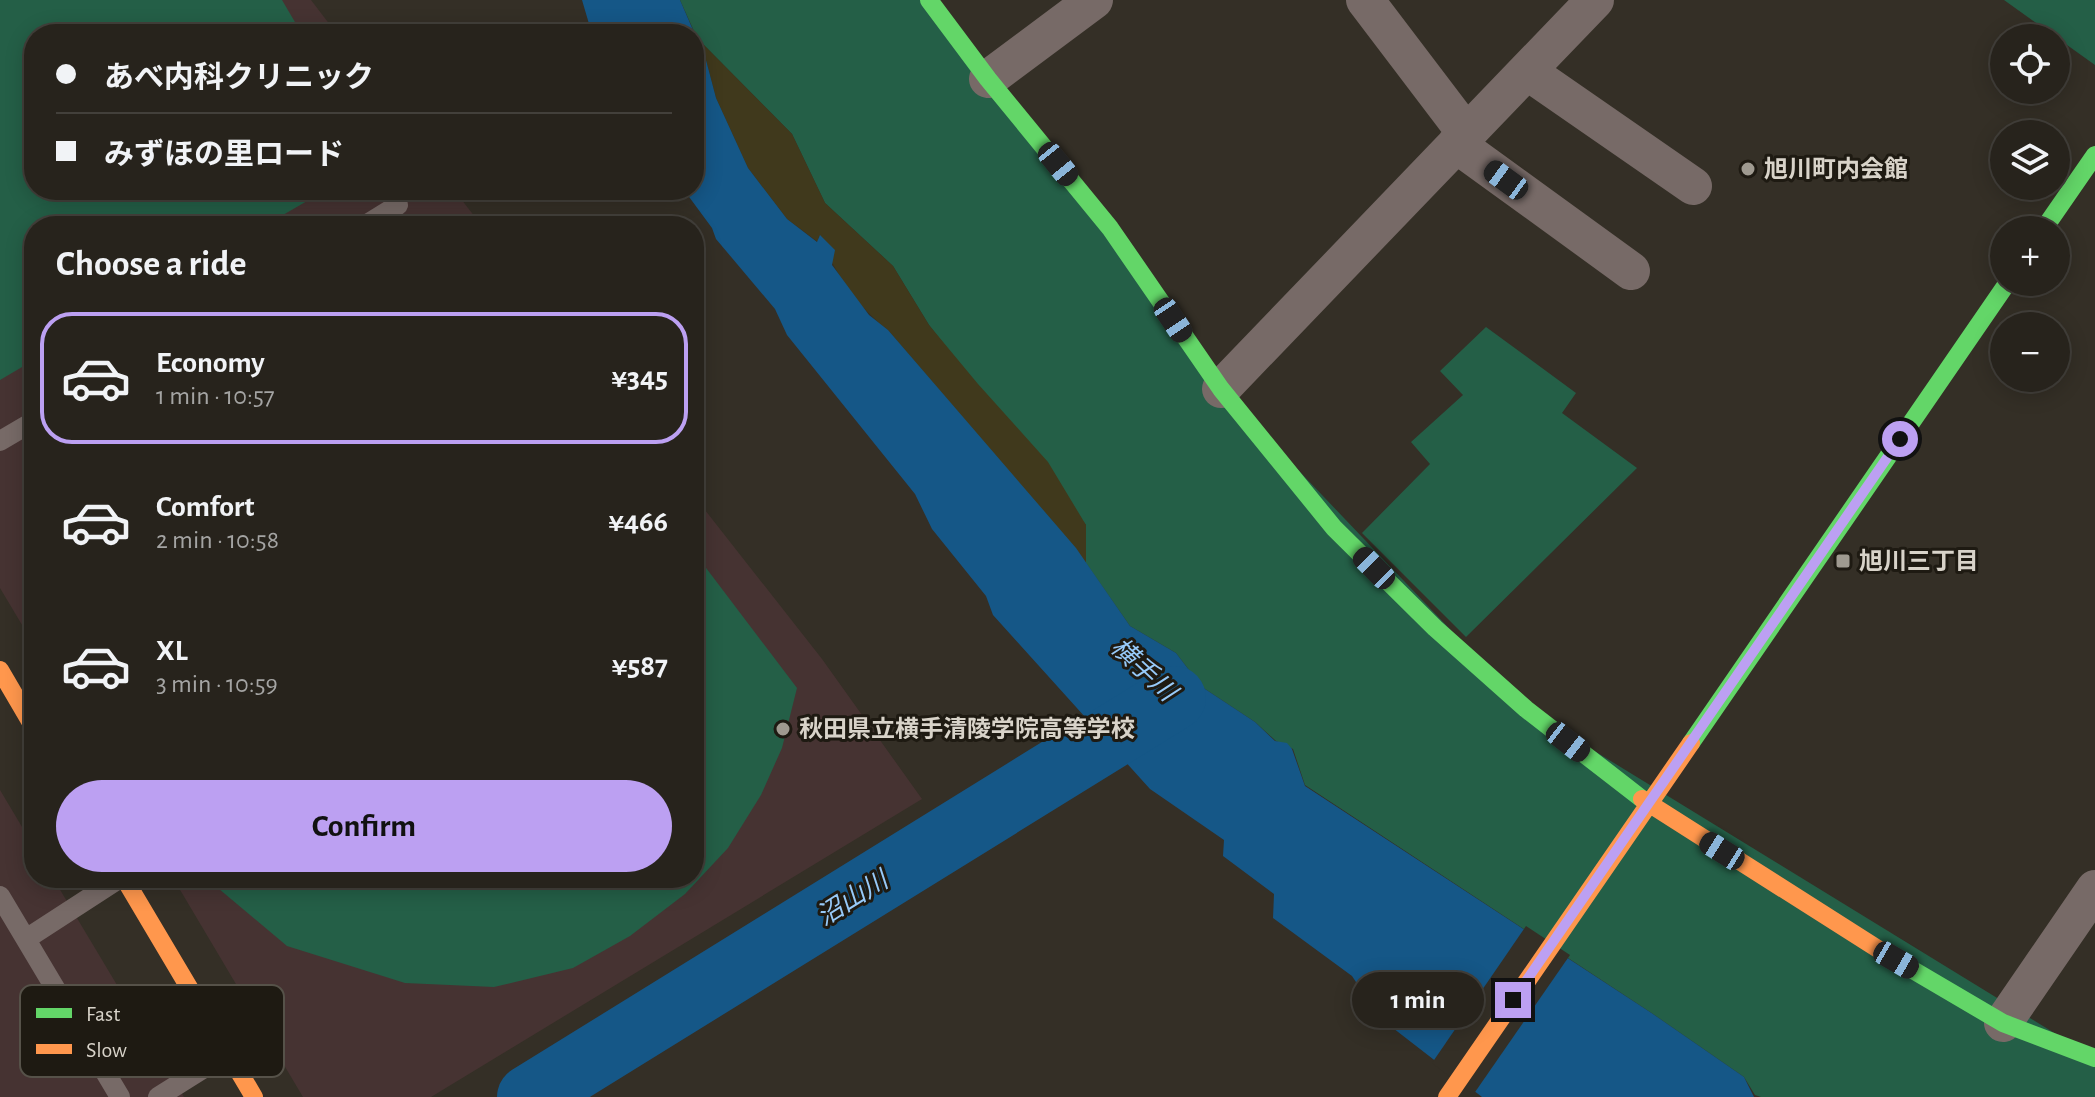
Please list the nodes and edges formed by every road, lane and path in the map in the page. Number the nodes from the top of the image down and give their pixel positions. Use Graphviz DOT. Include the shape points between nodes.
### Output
graph roads {
  1 [pos="929,0"];
  2 [pos="1094,0"];
  3 [pos="1365,0"];
  4 [pos="1595,0"];
  5 [pos="1527,71"];
  6 [pos="988,79"];
  7 [pos="1461,138"];
  8 [pos="2095,155"];
  9 [pos="1693,186"];
  10 [pos="398,205"];
  11 [pos="380,216"];
  12 [pos="2053,216"];
  13 [pos="1631,271"];
  14 [pos="1998,296"];
  15 [pos="1221,389"];
  16 [pos="24,427"];
  17 [pos="0,441"];
  18 [pos="0,670"];
  19 [pos="24,711"];
  20 [pos="1648,804"];
  21 [pos="106,888"];
  22 [pos="128,888"];
  23 [pos="2095,889"];
  24 [pos="0,896"];
  25 [pos="26,939"];
  26 [pos="53,985"];
  27 [pos="187,985"];
  28 [pos="2003,1023"];
  29 [pos="2095,1058"];
  30 [pos="108,1077"];
  31 [pos="190,1077"];
  32 [pos="242,1077"];
  33 [pos="120,1097"];
  34 [pos="158,1097"];
  35 [pos="254,1097"];
  36 [pos="1447,1097"];
  1 -- 6 [label="street"];
  2 -- 6 [label="street"];
  3 -- 7 [label="street"];
  4 -- 5 [label="street"];
  5 -- 7 [label="street"];
  5 -- 9 [label="street"];
  6 -- 15 [label="street" via="1110,228"];
  7 -- 13 [label="street"];
  7 -- 15 [label="street"];
  8 -- 12 [label="street"];
  10 -- 11 [label="lane"];
  14 -- 20 [label="street"];
  15 -- 20 [label="street" via="1334,528 1435,628 1526,709"];
  16 -- 17 [label="lane"];
  18 -- 19 [label="street"];
  20 -- 28 [label="street"];
  20 -- 36 [label="street"];
  21 -- 25 [label="lane"];
  22 -- 27 [label="street"];
  23 -- 28 [label="street"];
  24 -- 25 [label="lane"];
  25 -- 26 [label="lane"];
  28 -- 29 [label="street"];
  30 -- 33 [label="lane"];
  31 -- 34 [label="lane"];
  32 -- 35 [label="street"];
}
